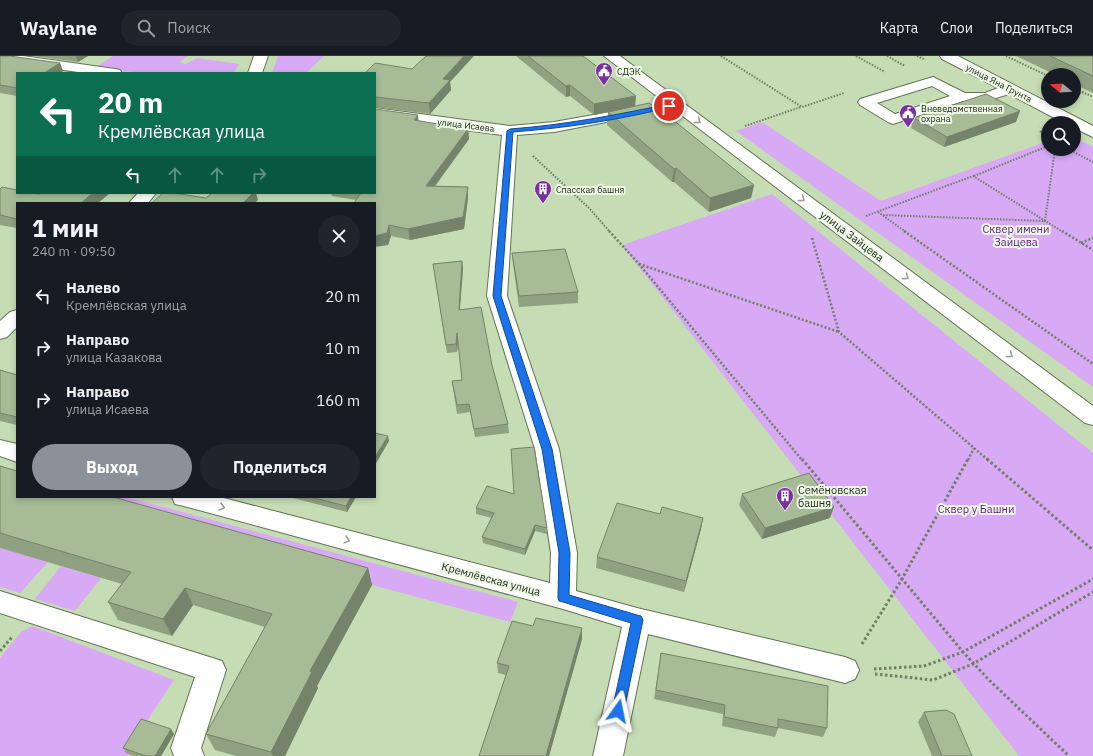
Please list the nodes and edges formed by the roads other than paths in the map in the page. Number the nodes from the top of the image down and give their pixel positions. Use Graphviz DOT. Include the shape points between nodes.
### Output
graph roads {
  1 [pos="260,56"];
  2 [pos="611,56"];
  3 [pos="947,56"];
  4 [pos="0,57"];
  5 [pos="975,58"];
  6 [pos="960,63"];
  7 [pos="108,72"];
  8 [pos="255,72"];
  9 [pos="1011,89"];
  10 [pos="962,97"];
  11 [pos="676,104"];
  12 [pos="376,112"];
  13 [pos="1093,132"];
  14 [pos="509,140"];
  15 [pos="147,194"];
  16 [pos="139,202"];
  17 [pos="16,317"];
  18 [pos="0,332"];
  19 [pos="1093,417"];
  20 [pos="0,448"];
  21 [pos="16,453"];
  22 [pos="188,498"];
  23 [pos="563,598"];
  24 [pos="0,602"];
  25 [pos="637,620"];
  26 [pos="846,670"];
  27 [pos="189,756"];
  28 [pos="608,756"];
  1 -- 8 [label="street"];
  2 -- 11 [label="street, улица Зайцева"];
  3 -- 6 [label="street, улица Яна Грунта"];
  4 -- 7 [label="street"];
  5 -- 6 [label="street"];
  6 -- 9 [label="street, улица Яна Грунта"];
  9 -- 10 [label="street" via="986,97"];
  9 -- 13 [label="street, улица Яна Грунта"];
  10 -- 10 [label="street" via="893,119 865,102 933,81"];
  11 -- 14 [label="street, улица Исаева" via="597,121 554,127"];
  11 -- 19 [label="street, улица Зайцева, one-way"];
  12 -- 14 [label="street, улица Исаева"];
  14 -- 23 [label="street" via="497,296 547,449 564,553"];
  15 -- 16 [label="street"];
  17 -- 18 [label="street"];
  20 -- 21 [label="street"];
  22 -- 23 [label="street, Кремлёвская улица, one-way"];
  23 -- 25 [label="street, Кремлёвская улица"];
  24 -- 27 [label="street" via="212,670 186,748"];
  25 -- 26 [label="street, Кремлёвская улица"];
  25 -- 28 [label="street"];
}
